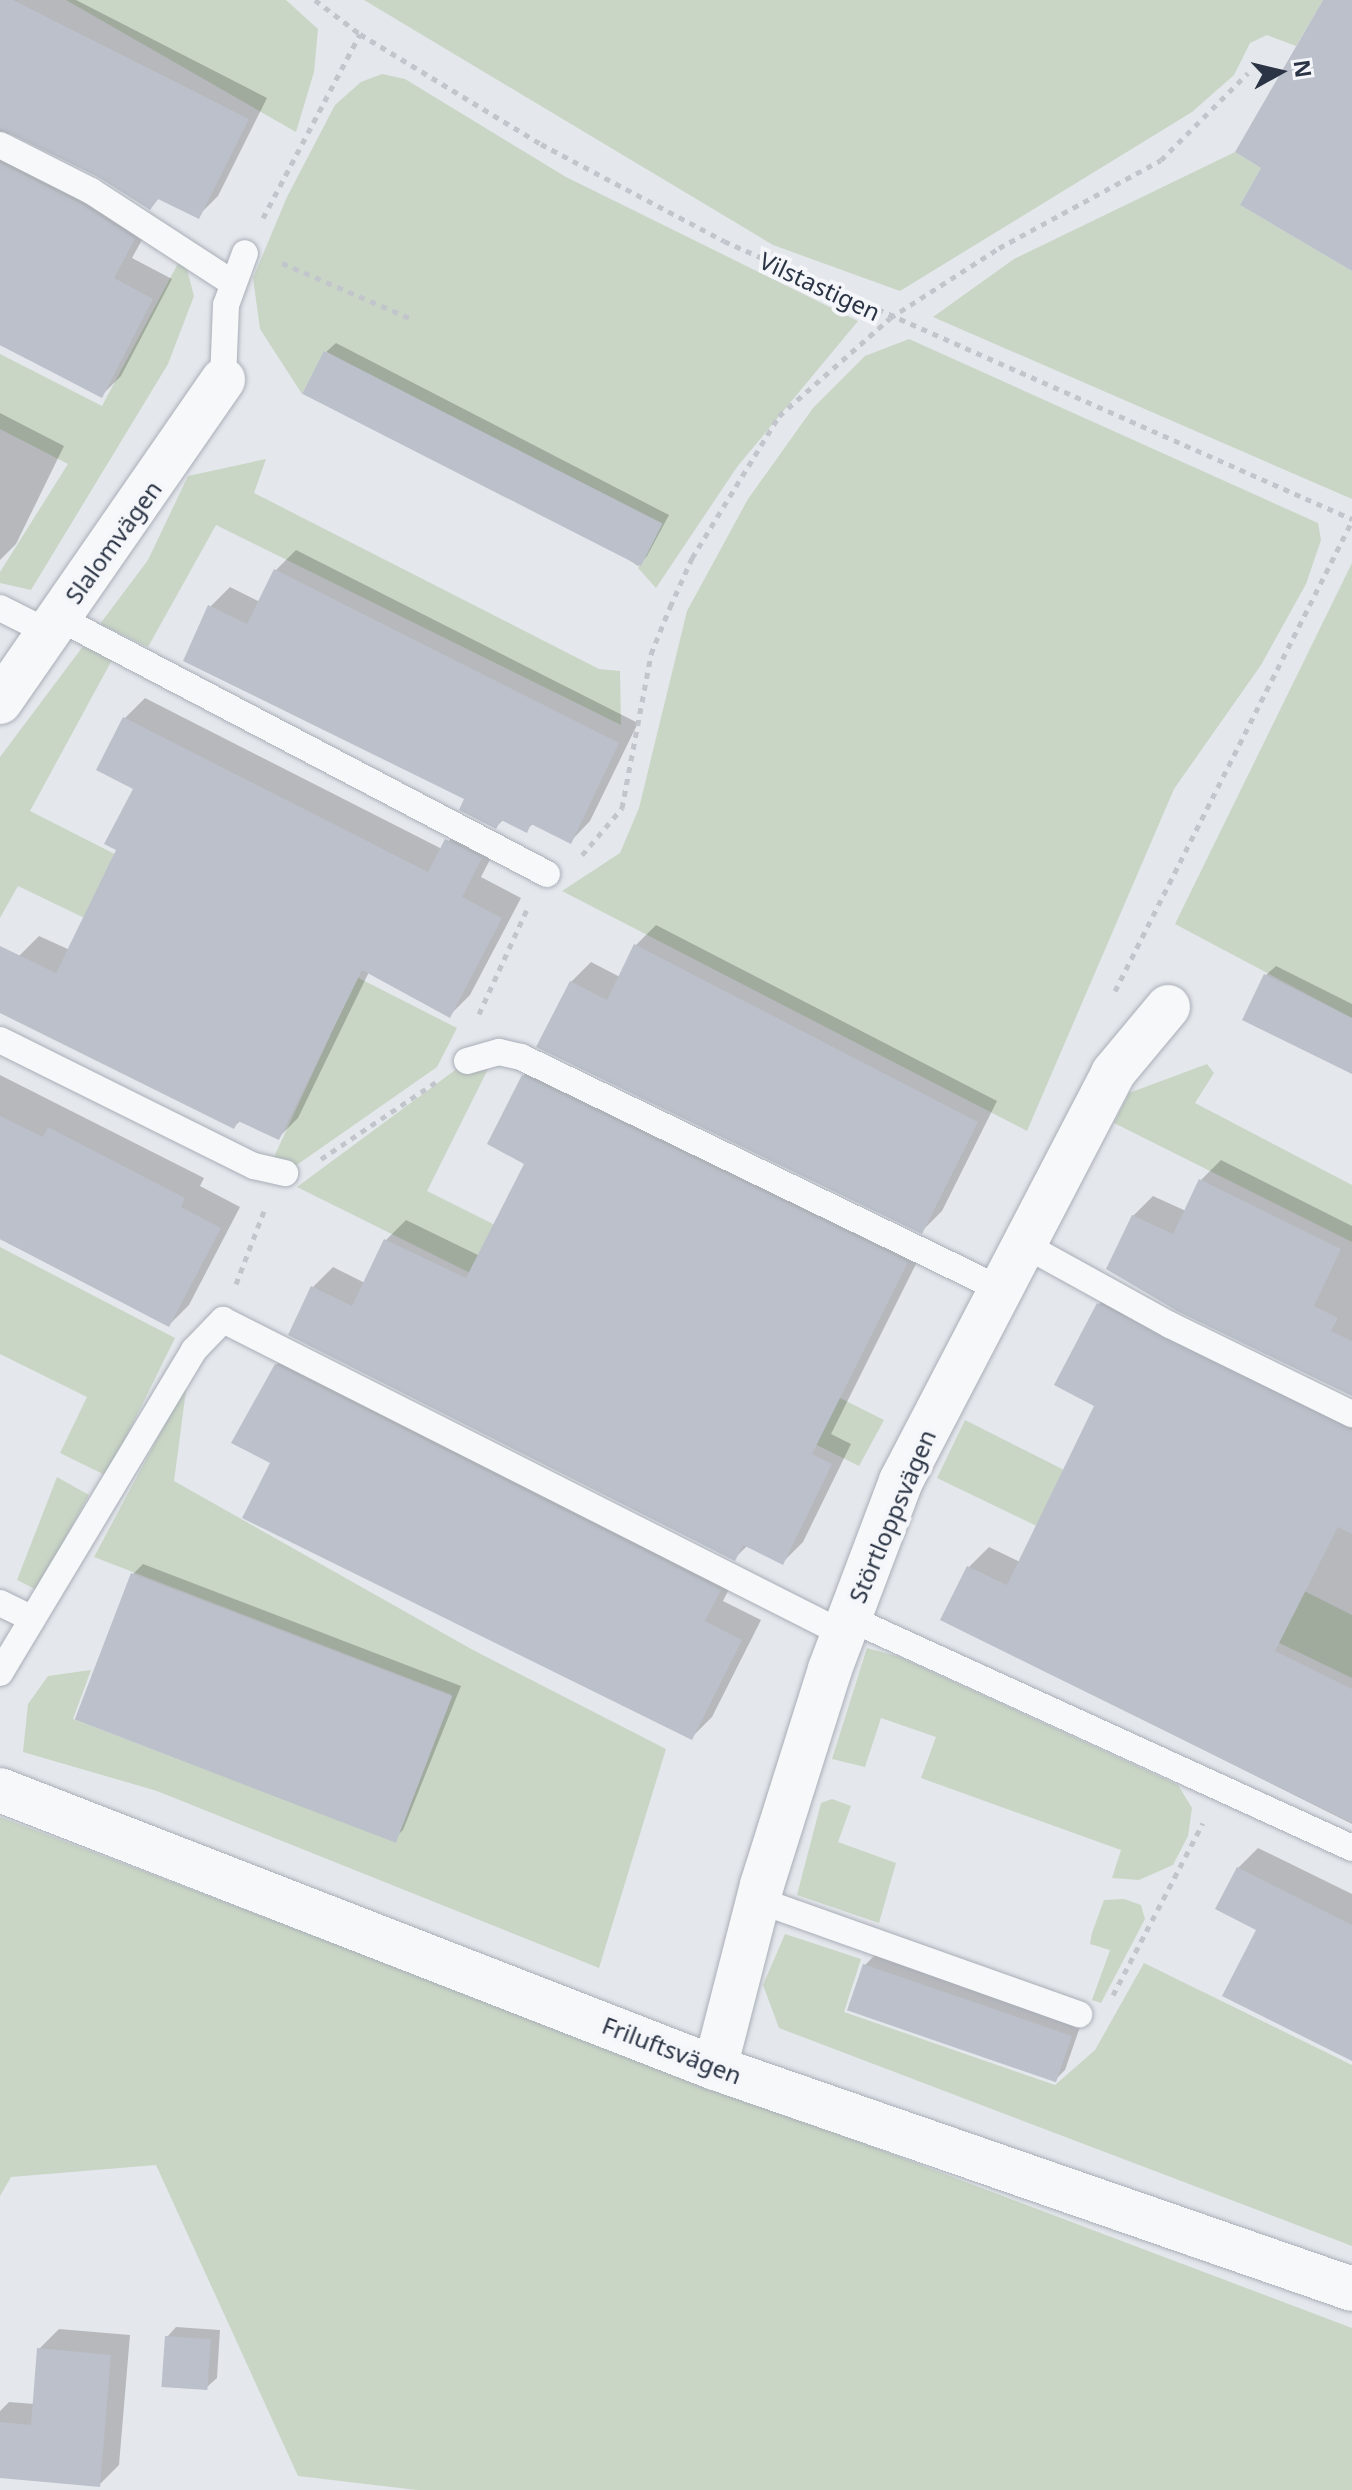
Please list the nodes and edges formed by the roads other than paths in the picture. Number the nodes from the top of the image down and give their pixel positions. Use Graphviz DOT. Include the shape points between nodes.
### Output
graph roads {
  1 [pos="0,145"];
  2 [pos="245,253"];
  3 [pos="231,282"];
  4 [pos="223,380"];
  5 [pos="0,608"];
  6 [pos="54,625"];
  7 [pos="0,702"];
  8 [pos="547,874"];
  9 [pos="1168,1007"];
  10 [pos="0,1040"];
  11 [pos="467,1061"];
  12 [pos="285,1173"];
  13 [pos="1023,1244"];
  14 [pos="1000,1289"];
  15 [pos="1352,1414"];
  16 [pos="0,1603"];
  17 [pos="31,1618"];
  18 [pos="846,1626"];
  19 [pos="0,1673"];
  20 [pos="0,1790"];
  21 [pos="1352,1848"];
  22 [pos="758,1900"];
  23 [pos="1079,2014"];
  24 [pos="715,2068"];
  25 [pos="1352,2289"];
  1 -- 3 [label="lane" via="91,191"];
  2 -- 3 [label="lane"];
  3 -- 4 [label="lane"];
  4 -- 6 [label="street, Slalomvägen"];
  5 -- 6 [label="lane"];
  6 -- 7 [label="street, Slalomvägen"];
  6 -- 8 [label="lane"];
  9 -- 13 [label="street, Störtloppsvägen" via="1113,1073"];
  10 -- 12 [label="lane" via="254,1166"];
  11 -- 14 [label="lane" via="499,1052 521,1057"];
  13 -- 14 [label="street, Störtloppsvägen"];
  13 -- 15 [label="lane" via="1170,1325"];
  14 -- 18 [label="street, Störtloppsvägen" via="901,1481"];
  16 -- 17 [label="lane"];
  17 -- 18 [label="lane" via="194,1350 223,1320"];
  17 -- 19 [label="lane"];
  18 -- 21 [label="lane"];
  18 -- 22 [label="street, Störtloppsvägen"];
  20 -- 24 [label="street, Friluftsvägen"];
  22 -- 23 [label="lane"];
  22 -- 24 [label="street, Störtloppsvägen"];
  24 -- 25 [label="street, Friluftsvägen"];
}
